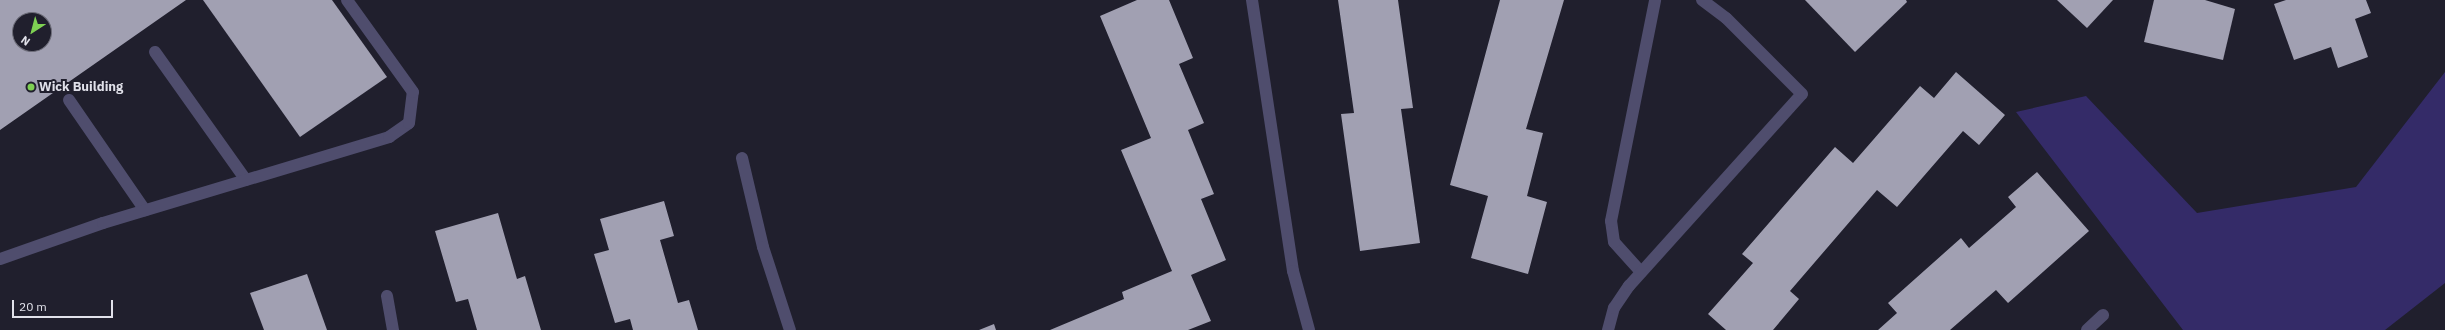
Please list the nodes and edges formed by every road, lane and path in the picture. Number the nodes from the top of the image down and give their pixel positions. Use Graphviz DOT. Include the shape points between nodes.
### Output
graph roads {
  1 [pos="347,0"];
  2 [pos="1252,0"];
  3 [pos="1655,0"];
  4 [pos="1702,0"];
  5 [pos="155,52"];
  6 [pos="69,100"];
  7 [pos="742,158"];
  8 [pos="246,180"];
  9 [pos="145,210"];
  10 [pos="0,259"];
  11 [pos="1641,272"];
  12 [pos="387,296"];
  13 [pos="2103,316"];
  14 [pos="393,330"];
  15 [pos="790,330"];
  16 [pos="1309,330"];
  17 [pos="1608,330"];
  18 [pos="2087,330"];
  1 -- 8 [label="lane" via="413,92 409,123 389,136"];
  2 -- 16 [label="lane" via="1293,271"];
  3 -- 11 [label="lane" via="1611,221 1614,242"];
  4 -- 11 [label="lane" via="1726,18 1802,94"];
  5 -- 8 [label="lane"];
  6 -- 9 [label="lane"];
  7 -- 15 [label="lane" via="763,246"];
  8 -- 9 [label="lane"];
  9 -- 10 [label="lane"];
  11 -- 17 [label="lane" via="1614,308"];
  12 -- 14 [label="lane"];
  13 -- 18 [label="lane"];
}
